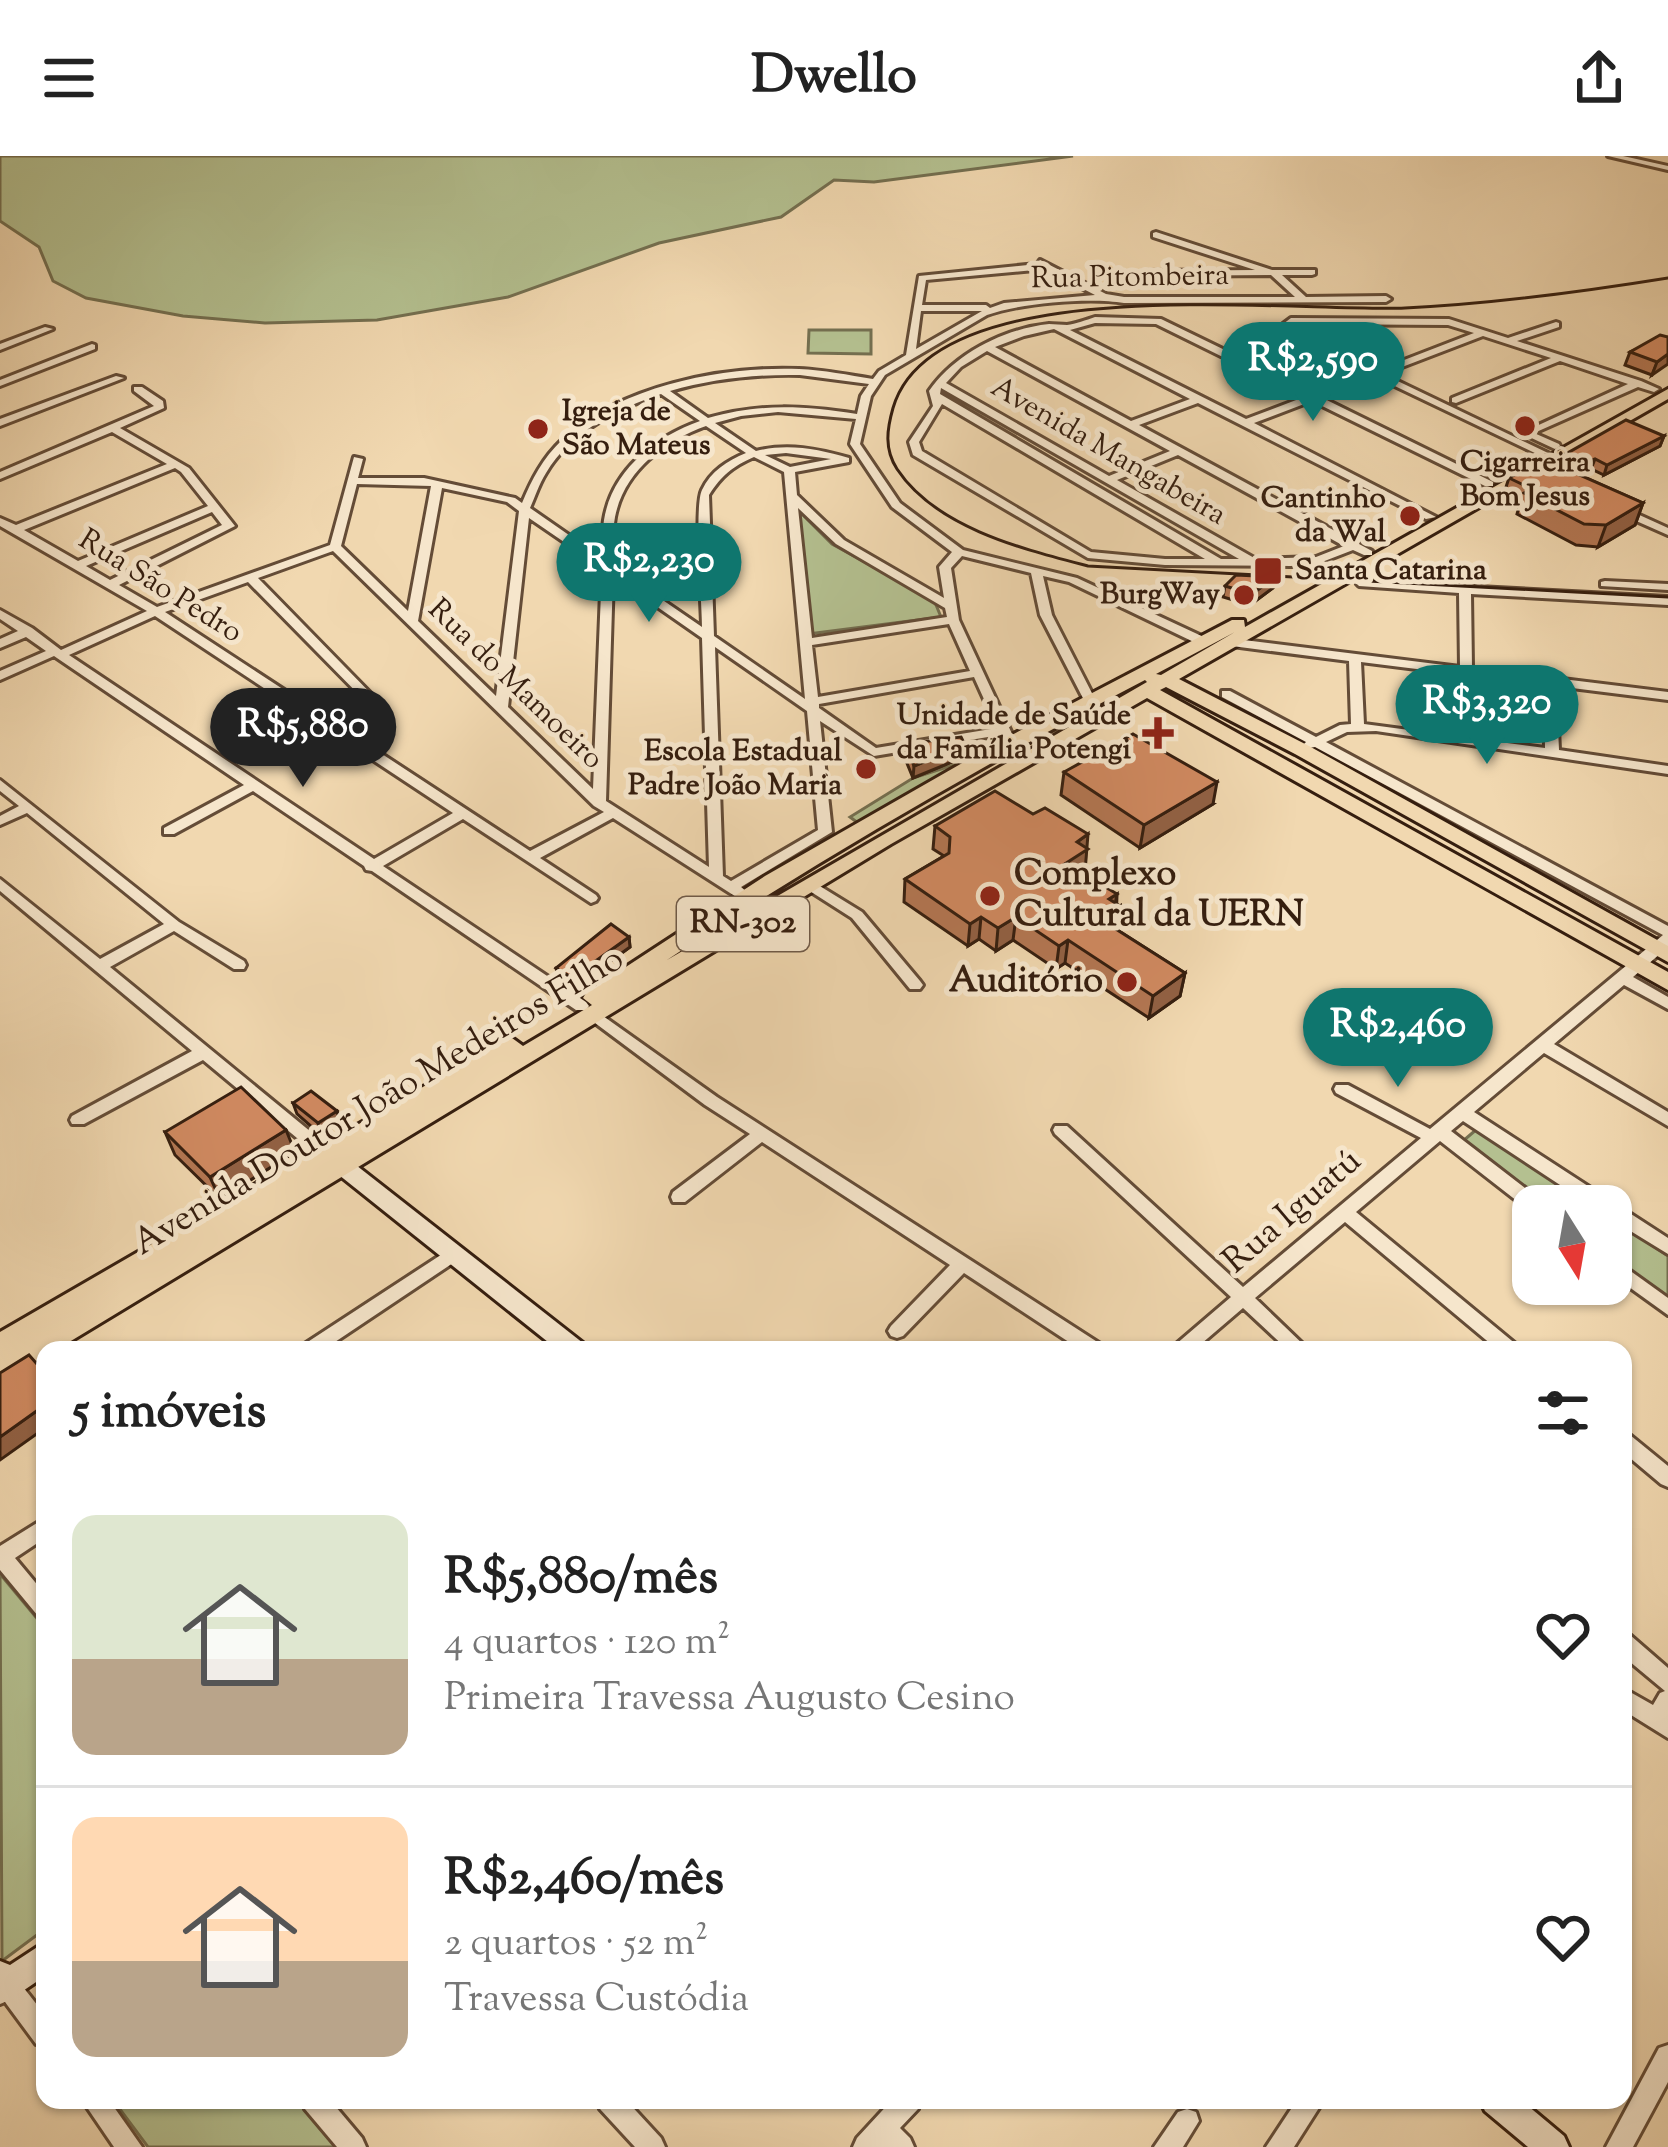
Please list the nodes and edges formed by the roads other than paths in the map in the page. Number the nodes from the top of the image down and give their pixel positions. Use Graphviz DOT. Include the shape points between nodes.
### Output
graph roads {
  1 [pos="1612,156"];
  2 [pos="1668,168"];
  3 [pos="1156,235"];
  4 [pos="1028,257"];
  5 [pos="1048,266"];
  6 [pos="1312,272"];
  7 [pos="1144,274"];
  8 [pos="1276,274"];
  9 [pos="1106,296"];
  10 [pos="1386,298"];
  11 [pos="1304,300"];
  12 [pos="1317,300"];
  13 [pos="918,308"];
  14 [pos="993,309"];
  15 [pos="1332,320"];
  16 [pos="1556,325"];
  17 [pos="1060,328"];
  18 [pos="48,329"];
  19 [pos="1484,332"];
  20 [pos="1314,340"];
  21 [pos="1509,341"];
  22 [pos="986,346"];
  23 [pos="0,347"];
  24 [pos="92,347"];
  25 [pos="1332,353"];
  26 [pos="910,354"];
  27 [pos="1560,357"];
  28 [pos="1389,369"];
  29 [pos="1269,376"];
  30 [pos="119,378"];
  31 [pos="874,382"];
  32 [pos="0,383"];
  33 [pos="939,383"];
  34 [pos="138,389"];
  35 [pos="1660,389"];
  36 [pos="662,390"];
  37 [pos="1312,397"];
  38 [pos="938,398"];
  39 [pos="1199,399"];
  40 [pos="1456,400"];
  41 [pos="0,405"];
  42 [pos="19,416"];
  43 [pos="860,417"];
  44 [pos="703,422"];
  45 [pos="0,423"];
  46 [pos="1244,423"];
  47 [pos="1130,425"];
  48 [pos="114,429"];
  49 [pos="1526,433"];
  50 [pos="1053,447"];
  51 [pos="1178,451"];
  52 [pos="751,452"];
  53 [pos="1034,454"];
  54 [pos="1544,456"];
  55 [pos="862,457"];
  56 [pos="358,459"];
  57 [pos="845,460"];
  58 [pos="176,464"];
  59 [pos="789,470"];
  60 [pos="0,476"];
  61 [pos="1109,479"];
  62 [pos="1553,479"];
  63 [pos="353,481"];
  64 [pos="437,484"];
  65 [pos="1489,484"];
  66 [pos="792,496"];
  67 [pos="1611,506"];
  68 [pos="212,508"];
  69 [pos="525,508"];
  70 [pos="1430,517"];
  71 [pos="0,521"];
  72 [pos="14,530"];
  73 [pos="1668,532"];
  74 [pos="335,547"];
  75 [pos="1360,550"];
  76 [pos="958,552"];
  77 [pos="1219,562"];
  78 [pos="1253,563"];
  79 [pos="77,566"];
  80 [pos="609,567"];
  81 [pos="1036,570"];
  82 [pos="250,578"];
  83 [pos="1363,584"];
  84 [pos="1605,584"];
  85 [pos="110,585"];
  86 [pos="1668,587"];
  87 [pos="1465,590"];
  88 [pos="1668,601"];
  89 [pos="948,605"];
  90 [pos="156,611"];
  91 [pos="0,614"];
  92 [pos="952,620"];
  93 [pos="412,623"];
  94 [pos="28,631"];
  95 [pos="706,636"];
  96 [pos="807,642"];
  97 [pos="1204,642"];
  98 [pos="0,644"];
  99 [pos="1236,644"];
  100 [pos="59,653"];
  101 [pos="1355,658"];
  102 [pos="1185,662"];
  103 [pos="1466,671"];
  104 [pos="978,674"];
  105 [pos="0,676"];
  106 [pos="1550,680"];
  107 [pos="1148,682"];
  108 [pos="1668,696"];
  109 [pos="1216,698"];
  110 [pos="1095,699"];
  111 [pos="814,704"];
  112 [pos="501,709"];
  113 [pos="1358,727"];
  114 [pos="346,737"];
  115 [pos="1008,737"];
  116 [pos="1309,746"];
  117 [pos="1552,751"];
  118 [pos="1668,770"];
  119 [pos="0,784"];
  120 [pos="253,785"];
  121 [pos="917,799"];
  122 [pos="27,807"];
  123 [pos="605,808"];
  124 [pos="462,814"];
  125 [pos="0,820"];
  126 [pos="170,831"];
  127 [pos="1468,842"];
  128 [pos="865,852"];
  129 [pos="1449,856"];
  130 [pos="530,857"];
  131 [pos="1497,858"];
  132 [pos="371,867"];
  133 [pos="1477,873"];
  134 [pos="716,877"];
  135 [pos="772,881"];
  136 [pos="810,885"];
  137 [pos="2,888"];
  138 [pos="738,892"];
  139 [pos="591,898"];
  140 [pos="174,925"];
  141 [pos="712,943"];
  142 [pos="1665,943"];
  143 [pos="239,965"];
  144 [pos="99,966"];
  145 [pos="1629,971"];
  146 [pos="1668,982"];
  147 [pos="915,985"];
  148 [pos="1668,1004"];
  149 [pos="589,1011"];
  150 [pos="1545,1046"];
  151 [pos="204,1052"];
  152 [pos="1342,1089"];
  153 [pos="1460,1112"];
  154 [pos="78,1120"];
  155 [pos="1668,1120"];
  156 [pos="1060,1130"];
  157 [pos="1434,1133"];
  158 [pos="761,1134"];
  159 [pos="335,1160"];
  160 [pos="1573,1185"];
  161 [pos="1512,1189"];
  162 [pos="679,1197"];
  163 [pos="1345,1211"];
  164 [pos="1632,1224"];
  165 [pos="1668,1247"];
  166 [pos="453,1254"];
  167 [pos="963,1263"];
  168 [pos="1632,1280"];
  169 [pos="1244,1299"];
  170 [pos="1668,1308"];
  171 [pos="897,1330"];
  172 [pos="46,1341"];
  173 [pos="322,1341"];
  174 [pos="561,1341"];
  175 [pos="1082,1341"];
  176 [pos="1192,1341"];
  177 [pos="1290,1341"];
  178 [pos="1500,1341"];
  179 [pos="0,1345"];
  180 [pos="36,1347"];
  181 [pos="0,1370"];
  182 [pos="1632,1449"];
  183 [pos="1668,1478"];
  184 [pos="36,1533"];
  185 [pos="1,1556"];
  186 [pos="36,1599"];
  187 [pos="1632,1650"];
  188 [pos="1668,1682"];
  189 [pos="1632,1702"];
  190 [pos="1664,1715"];
  191 [pos="36,1964"];
  192 [pos="3,1985"];
  193 [pos="36,2024"];
  194 [pos="1668,2057"];
  195 [pos="101,2109"];
  196 [pos="321,2109"];
  197 [pos="617,2109"];
  198 [pos="1306,2109"];
  199 [pos="1507,2109"];
  200 [pos="1187,2121"];
  201 [pos="129,2147"];
  202 [pos="353,2147"];
  203 [pos="652,2147"];
  204 [pos="1167,2147"];
  205 [pos="1279,2147"];
  206 [pos="1553,2147"];
  207 [pos="1618,2147"];
  1 -- 2 [label="street"];
  3 -- 8 [label="street"];
  4 -- 5 [label="street"];
  5 -- 9 [label="street"];
  5 -- 13 [label="street" via="920,280"];
  6 -- 8 [label="street"];
  7 -- 8 [label="street"];
  8 -- 11 [label="street"];
  9 -- 11 [label="street, Rua Pitombeira"];
  9 -- 14 [label="street, Rua Pitombeira"];
  10 -- 12 [label="street, Rua Pitombeira"];
  11 -- 12 [label="street, Rua Pitombeira"];
  12 -- 15 [label="street"];
  13 -- 14 [label="street"];
  13 -- 26 [label="street"];
  14 -- 26 [label="street, Rua Pitombeira"];
  15 -- 19 [label="street" via="1438,321"];
  15 -- 20 [label="street" via="1286,326"];
  16 -- 21 [label="street"];
  17 -- 22 [label="street"];
  17 -- 29 [label="street" via="1158,321"];
  17 -- 39 [label="street"];
  18 -- 23 [label="street"];
  19 -- 21 [label="street"];
  19 -- 28 [label="street"];
  20 -- 25 [label="street"];
  20 -- 28 [label="street"];
  21 -- 27 [label="street"];
  22 -- 33 [label="street"];
  22 -- 47 [label="street"];
  24 -- 32 [label="street"];
  25 -- 29 [label="street"];
  25 -- 54 [label="street"];
  26 -- 31 [label="street, Rua Pitombeira"];
  27 -- 35 [label="street"];
  27 -- 40 [label="street"];
  28 -- 40 [label="street"];
  29 -- 37 [label="street"];
  30 -- 42 [label="street"];
  31 -- 36 [label="street" via="769,372"];
  31 -- 43 [label="street"];
  33 -- 38 [label="street"];
  33 -- 50 [label="street, Avenida Mangabeira"];
  34 -- 48 [label="street" via="159,408"];
  35 -- 49 [label="street"];
  35 -- 54 [label="main road, Avenida Doutor João Medeiros Filho / RN-302"];
  35 -- 54 [label="main road, Avenida Doutor João Medeiros Filho / RN-302" via="1627,425"];
  36 -- 44 [label="street"];
  36 -- 69 [label="street" via="560,448"];
  37 -- 46 [label="street"];
  37 -- 65 [label="street"];
  38 -- 53 [label="street, Avenida Mangabeira"];
  38 -- 77 [label="street" via="917,453 1088,555"];
  39 -- 46 [label="street"];
  39 -- 47 [label="street"];
  40 -- 49 [label="street"];
  41 -- 42 [label="street"];
  42 -- 45 [label="street"];
  43 -- 44 [label="street" via="766,409"];
  43 -- 55 [label="street" via="855,440"];
  44 -- 52 [label="street"];
  44 -- 80 [label="street" via="643,457 620,484 609,520"];
  46 -- 70 [label="street"];
  47 -- 51 [label="street"];
  48 -- 58 [label="street"];
  48 -- 60 [label="street"];
  49 -- 54 [label="street"];
  50 -- 53 [label="street"];
  50 -- 61 [label="street, Avenida Mangabeira"];
  51 -- 61 [label="street"];
  51 -- 75 [label="street"];
  52 -- 57 [label="street" via="799,450"];
  52 -- 59 [label="street"];
  52 -- 95 [label="street" via="704,495"];
  53 -- 77 [label="street, Avenida Mangabeira"];
  54 -- 62 [label="street"];
  54 -- 65 [label="main road, Avenida Doutor João Medeiros Filho / RN-302"];
  54 -- 99 [label="main road, Avenida Doutor João Medeiros Filho / RN-302"];
  55 -- 57 [label="street"];
  55 -- 76 [label="street" via="896,505"];
  56 -- 63 [label="street"];
  57 -- 59 [label="street"];
  58 -- 68 [label="street"];
  58 -- 72 [label="street"];
  59 -- 66 [label="street"];
  61 -- 78 [label="street, Avenida Mangabeira"];
  63 -- 64 [label="street"];
  63 -- 74 [label="street"];
  64 -- 69 [label="street"];
  64 -- 93 [label="street"];
  65 -- 70 [label="main road, Avenida Doutor João Medeiros Filho / RN-302"];
  66 -- 89 [label="street" via="840,542"];
  66 -- 96 [label="street"];
  67 -- 73 [label="street"];
  68 -- 79 [label="street"];
  68 -- 85 [label="street" via="229,526 222,534"];
  69 -- 80 [label="street"];
  69 -- 112 [label="street"];
  70 -- 75 [label="main road, Avenida Doutor João Medeiros Filho / RN-302"];
  71 -- 72 [label="street, Rua São Pedro"];
  72 -- 79 [label="street, Rua São Pedro"];
  74 -- 82 [label="street"];
  74 -- 93 [label="street, Rua do Mamoeiro"];
  75 -- 78 [label="street"];
  75 -- 97 [label="main road, Avenida Doutor João Medeiros Filho / RN-302"];
  76 -- 81 [label="street"];
  76 -- 89 [label="street" via="945,566"];
  77 -- 78 [label="street"];
  79 -- 85 [label="street, Rua São Pedro"];
  80 -- 95 [label="street"];
  80 -- 123 [label="street"];
  81 -- 97 [label="street"];
  81 -- 110 [label="street" via="1046,616"];
  82 -- 90 [label="street"];
  82 -- 114 [label="street" via="380,709"];
  83 -- 87 [label="street"];
  84 -- 86 [label="street"];
  85 -- 90 [label="street, Rua São Pedro"];
  87 -- 88 [label="street"];
  87 -- 103 [label="street"];
  89 -- 92 [label="street"];
  90 -- 100 [label="street"];
  90 -- 114 [label="street, Rua São Pedro"];
  91 -- 94 [label="street"];
  92 -- 96 [label="street"];
  92 -- 104 [label="street"];
  93 -- 112 [label="street, Rua do Mamoeiro"];
  94 -- 98 [label="street"];
  94 -- 100 [label="street"];
  95 -- 111 [label="street"];
  95 -- 134 [label="street"];
  96 -- 111 [label="street"];
  97 -- 102 [label="main road, Avenida Doutor João Medeiros Filho / RN-302"];
  99 -- 101 [label="street"];
  99 -- 102 [label="main road, Avenida Doutor João Medeiros Filho / RN-302"];
  100 -- 105 [label="street"];
  100 -- 120 [label="street"];
  101 -- 103 [label="street"];
  101 -- 113 [label="street"];
  102 -- 107 [label="main road, Avenida Doutor João Medeiros Filho / RN-302"];
  102 -- 107 [label="main road, Avenida Doutor João Medeiros Filho / RN-302"];
  102 -- 109 [label="main road" via="1191,680"];
  103 -- 106 [label="street"];
  104 -- 111 [label="street"];
  104 -- 115 [label="street"];
  106 -- 108 [label="street"];
  106 -- 117 [label="street"];
  107 -- 109 [label="main road"];
  107 -- 110 [label="main road, Avenida Doutor João Medeiros Filho"];
  107 -- 128 [label="main road, Avenida Doutor João Medeiros Filho / RN-302"];
  107 -- 129 [label="main road"];
  109 -- 116 [label="main road"];
  110 -- 115 [label="main road, Avenida Doutor João Medeiros Filho / RN-302"];
  111 -- 115 [label="street" via="874,752"];
  111 -- 138 [label="street" via="825,832"];
  112 -- 123 [label="street, Rua do Mamoeiro"];
  113 -- 116 [label="street"];
  113 -- 117 [label="street"];
  114 -- 124 [label="street, Rua São Pedro"];
  115 -- 121 [label="main road, Avenida Doutor João Medeiros Filho / RN-302"];
  116 -- 127 [label="main road"];
  116 -- 142 [label="street"];
  117 -- 118 [label="street"];
  119 -- 122 [label="street"];
  120 -- 126 [label="street"];
  120 -- 132 [label="street"];
  121 -- 128 [label="main road" via="917,811"];
  121 -- 135 [label="main road, Avenida Doutor João Medeiros Filho / RN-302"];
  122 -- 125 [label="street"];
  122 -- 140 [label="street"];
  123 -- 130 [label="street"];
  123 -- 134 [label="street, Rua do Mamoeiro"];
  124 -- 130 [label="street, Rua São Pedro"];
  124 -- 132 [label="street"];
  127 -- 129 [label="main road"];
  127 -- 131 [label="main road"];
  128 -- 136 [label="main road, Avenida Doutor João Medeiros Filho / RN-302"];
  129 -- 133 [label="main road"];
  130 -- 139 [label="street, Rua São Pedro"];
  131 -- 133 [label="main road"];
  131 -- 142 [label="main road"];
  132 -- 149 [label="street"];
  133 -- 145 [label="main road"];
  134 -- 138 [label="street, Rua do Mamoeiro"];
  135 -- 138 [label="main road, Avenida Doutor João Medeiros Filho / RN-302"];
  135 -- 141 [label="main road" via="704,934"];
  136 -- 141 [label="main road, Avenida Doutor João Medeiros Filho / RN-302"];
  136 -- 147 [label="street" via="857,915"];
  137 -- 144 [label="street"];
  138 -- 149 [label="main road, Avenida Doutor João Medeiros Filho / RN-302"];
  140 -- 143 [label="street"];
  140 -- 144 [label="street"];
  141 -- 149 [label="main road, Avenida Doutor João Medeiros Filho / RN-302"];
  142 -- 145 [label="street, Rua Iguatú"];
  144 -- 151 [label="street"];
  145 -- 146 [label="main road"];
  145 -- 148 [label="street"];
  145 -- 150 [label="street, Rua Iguatú"];
  149 -- 158 [label="street"];
  149 -- 159 [label="main road, Avenida Doutor João Medeiros Filho / RN-302"];
  150 -- 153 [label="street, Rua Iguatú"];
  150 -- 155 [label="street"];
  151 -- 154 [label="street"];
  151 -- 159 [label="street"];
  152 -- 157 [label="street"];
  153 -- 157 [label="street, Rua Iguatú"];
  153 -- 160 [label="street"];
  156 -- 169 [label="street"];
  157 -- 161 [label="street"];
  157 -- 163 [label="street, Rua Iguatú"];
  158 -- 162 [label="street"];
  158 -- 167 [label="street"];
  159 -- 166 [label="main road"];
  159 -- 172 [label="main road, Avenida Doutor João Medeiros Filho / RN-302"];
  159 -- 179 [label="main road, Avenida Doutor João Medeiros Filho / RN-302"];
  163 -- 169 [label="street, Rua Iguatú"];
  163 -- 178 [label="street"];
  164 -- 165 [label="street"];
  166 -- 173 [label="street"];
  166 -- 174 [label="main road"];
  167 -- 171 [label="street"];
  167 -- 175 [label="street"];
  168 -- 170 [label="street"];
  169 -- 176 [label="street, Rua Iguatú"];
  169 -- 177 [label="street"];
  180 -- 181 [label="main road, Avenida Doutor João Medeiros Filho / RN-302"];
  182 -- 183 [label="street"];
  184 -- 185 [label="street"];
  185 -- 186 [label="street"];
  187 -- 188 [label="street"];
  189 -- 190 [label="street"];
  191 -- 192 [label="main road"];
  192 -- 193 [label="street"];
  194 -- 207 [label="street"];
  195 -- 201 [label="street"];
  196 -- 202 [label="street"];
  197 -- 203 [label="street"];
  198 -- 205 [label="street"];
  199 -- 206 [label="main road"];
  200 -- 204 [label="street"];
}
